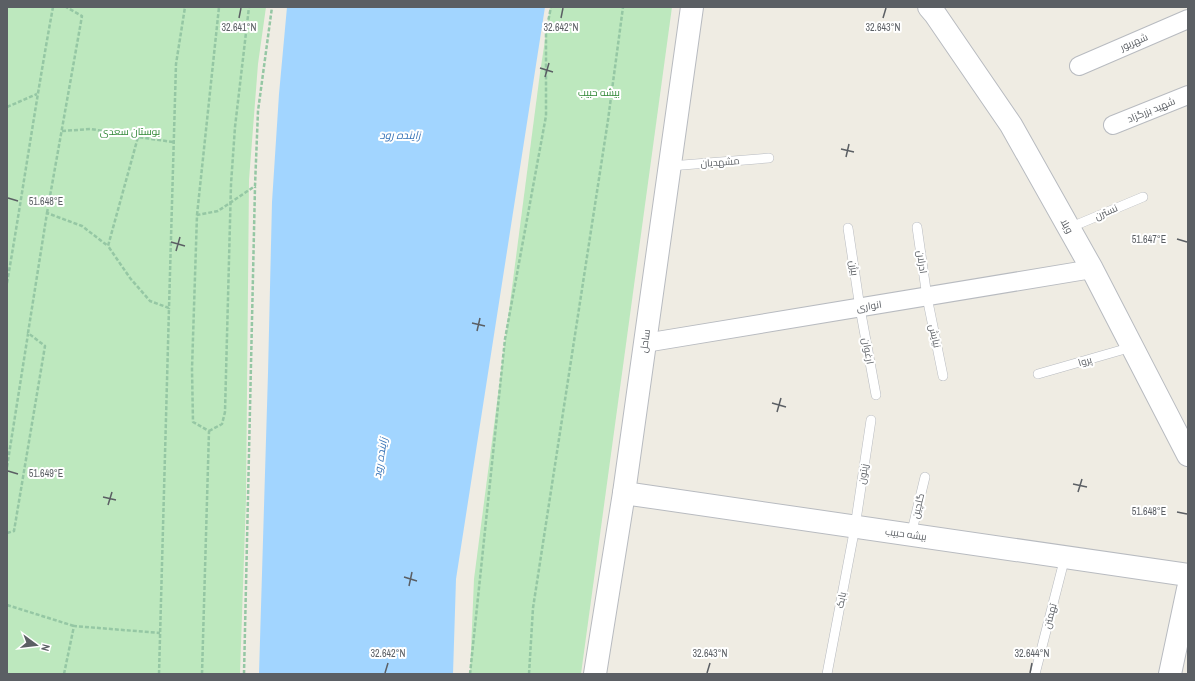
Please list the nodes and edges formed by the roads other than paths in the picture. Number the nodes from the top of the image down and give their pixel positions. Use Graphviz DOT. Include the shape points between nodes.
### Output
graph roads {
  1 [pos="692,7"];
  2 [pos="929,7"];
  3 [pos="1188,19"];
  4 [pos="1079,66"];
  5 [pos="1188,95"];
  6 [pos="1113,125"];
  7 [pos="769,158"];
  8 [pos="670,166"];
  9 [pos="1143,197"];
  10 [pos="917,227"];
  11 [pos="848,228"];
  12 [pos="1069,228"];
  13 [pos="1092,269"];
  14 [pos="927,296"];
  15 [pos="860,308"];
  16 [pos="645,343"];
  17 [pos="1132,347"];
  18 [pos="1038,374"];
  19 [pos="943,376"];
  20 [pos="876,395"];
  21 [pos="871,420"];
  22 [pos="1188,455"];
  23 [pos="925,477"];
  24 [pos="624,493"];
  25 [pos="855,527"];
  26 [pos="911,535"];
  27 [pos="1065,557"];
  28 [pos="1188,575"];
  29 [pos="1188,589"];
  30 [pos="595,674"];
  31 [pos="827,674"];
  32 [pos="1035,674"];
  33 [pos="1170,674"];
  1 -- 8 [label="street, ساحل"];
  2 -- 12 [label="street, ویلا" via="1011,125"];
  3 -- 4 [label="street, شهریور"];
  5 -- 6 [label="street, شهید بزرگزاد"];
  7 -- 8 [label="lane, مشهدیان"];
  8 -- 16 [label="street, ساحل"];
  9 -- 12 [label="lane, نسترن"];
  10 -- 14 [label="lane, ادرلان"];
  11 -- 15 [label="lane, بیژن"];
  12 -- 13 [label="street, ویلا"];
  13 -- 14 [label="street, انواری"];
  13 -- 17 [label="street, ویلا"];
  14 -- 15 [label="street, انواری"];
  14 -- 19 [label="lane, نیایش"];
  15 -- 16 [label="street, انواری"];
  15 -- 20 [label="lane, ارغوان"];
  16 -- 24 [label="street, ساحل"];
  17 -- 18 [label="lane, پروا"];
  17 -- 22 [label="street, ویلا"];
  21 -- 25 [label="lane, زیتون"];
  23 -- 26 [label="lane, گلچین"];
  24 -- 25 [label="street, بیشه حبیب"];
  24 -- 30 [label="street, ساحل"];
  25 -- 26 [label="street, بیشه حبیب"];
  25 -- 31 [label="lane, بابک"];
  26 -- 27 [label="street, بیشه حبیب"];
  27 -- 28 [label="street, بیشه حبیب"];
  27 -- 32 [label="lane, تهمتن"];
  29 -- 33 [label="street"];
}
